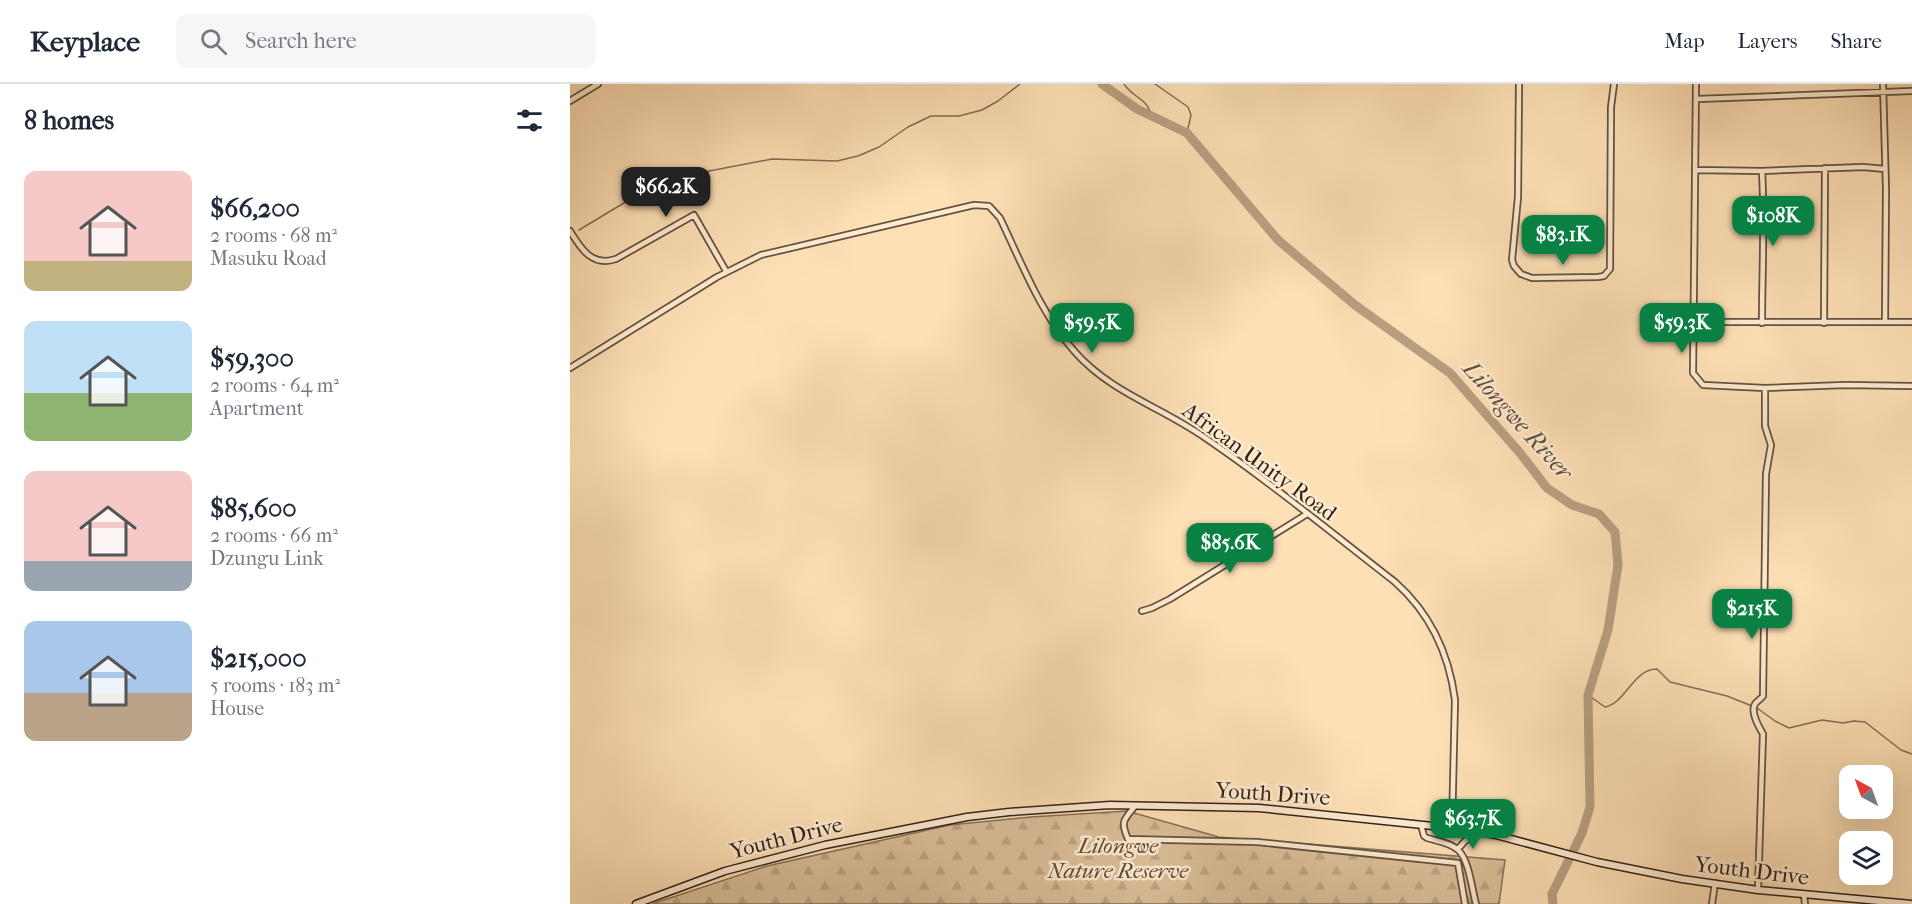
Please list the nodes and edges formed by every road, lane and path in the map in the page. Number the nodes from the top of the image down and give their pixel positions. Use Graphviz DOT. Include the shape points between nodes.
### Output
graph roads {
  1 [pos="598,84"];
  2 [pos="1519,84"];
  3 [pos="1614,84"];
  4 [pos="1696,84"];
  5 [pos="1883,84"];
  6 [pos="1912,92"];
  7 [pos="1885,93"];
  8 [pos="1697,99"];
  9 [pos="570,101"];
  10 [pos="1825,168"];
  11 [pos="1886,169"];
  12 [pos="1696,170"];
  13 [pos="1762,171"];
  14 [pos="570,231"];
  15 [pos="726,271"];
  16 [pos="1693,322"];
  17 [pos="1885,322"];
  18 [pos="1912,322"];
  19 [pos="1762,323"];
  20 [pos="1824,323"];
  21 [pos="570,368"];
  22 [pos="1912,386"];
  23 [pos="1765,388"];
  24 [pos="1308,514"];
  25 [pos="1142,611"];
  26 [pos="1135,806"];
  27 [pos="1421,825"];
  28 [pos="1452,828"];
  29 [pos="1480,832"];
  30 [pos="1458,849"];
  31 [pos="1715,883"];
  32 [pos="1758,890"];
  33 [pos="1804,894"];
  34 [pos="1711,902"];
  35 [pos="636,904"];
  36 [pos="1465,904"];
  37 [pos="1476,904"];
  38 [pos="1805,904"];
  39 [pos="1912,904"];
  1 -- 9 [label="street"];
  2 -- 3 [label="street" via="1518,197 1512,260 1517,270 1532,278 1598,277 1610,269"];
  4 -- 8 [label="street"];
  5 -- 7 [label="street"];
  6 -- 7 [label="street"];
  7 -- 8 [label="street"];
  7 -- 11 [label="street"];
  8 -- 12 [label="street"];
  10 -- 11 [label="street"];
  10 -- 13 [label="street"];
  10 -- 20 [label="street"];
  11 -- 17 [label="street"];
  12 -- 13 [label="street"];
  12 -- 16 [label="street"];
  13 -- 19 [label="street"];
  14 -- 15 [label="street" via="589,257 603,262 616,259 694,215"];
  15 -- 21 [label="street, African Unity Road"];
  15 -- 24 [label="street, African Unity Road" via="780,249 974,204 989,206 1000,218 1050,318 1090,368 1205,437"];
  16 -- 19 [label="street"];
  16 -- 23 [label="street" via="1693,373 1700,383"];
  17 -- 18 [label="street"];
  17 -- 20 [label="street"];
  19 -- 20 [label="street"];
  22 -- 23 [label="street"];
  23 -- 32 [label="street" via="1765,426 1771,445 1766,474 1763,696 1754,707 1763,734"];
  24 -- 25 [label="street" via="1170,599"];
  24 -- 28 [label="street, African Unity Road" via="1405,591 1433,629 1451,674 1455,700"];
  26 -- 27 [label="street, Youth Drive" via="1248,807"];
  26 -- 35 [label="street, Youth Drive" via="1009,812 903,829 740,866"];
  26 -- 36 [label="street" via="1123,824 1128,839 1257,842 1458,863"];
  27 -- 28 [label="street, Youth Drive"];
  27 -- 30 [label="street" via="1427,838"];
  28 -- 29 [label="street, Youth Drive"];
  29 -- 30 [label="street"];
  29 -- 31 [label="street, Youth Drive" via="1637,871"];
  30 -- 37 [label="street"];
  31 -- 32 [label="street, Youth Drive"];
  31 -- 34 [label="street"];
  32 -- 33 [label="street, Youth Drive"];
  33 -- 38 [label="street"];
  33 -- 39 [label="street, Youth Drive"];
}
